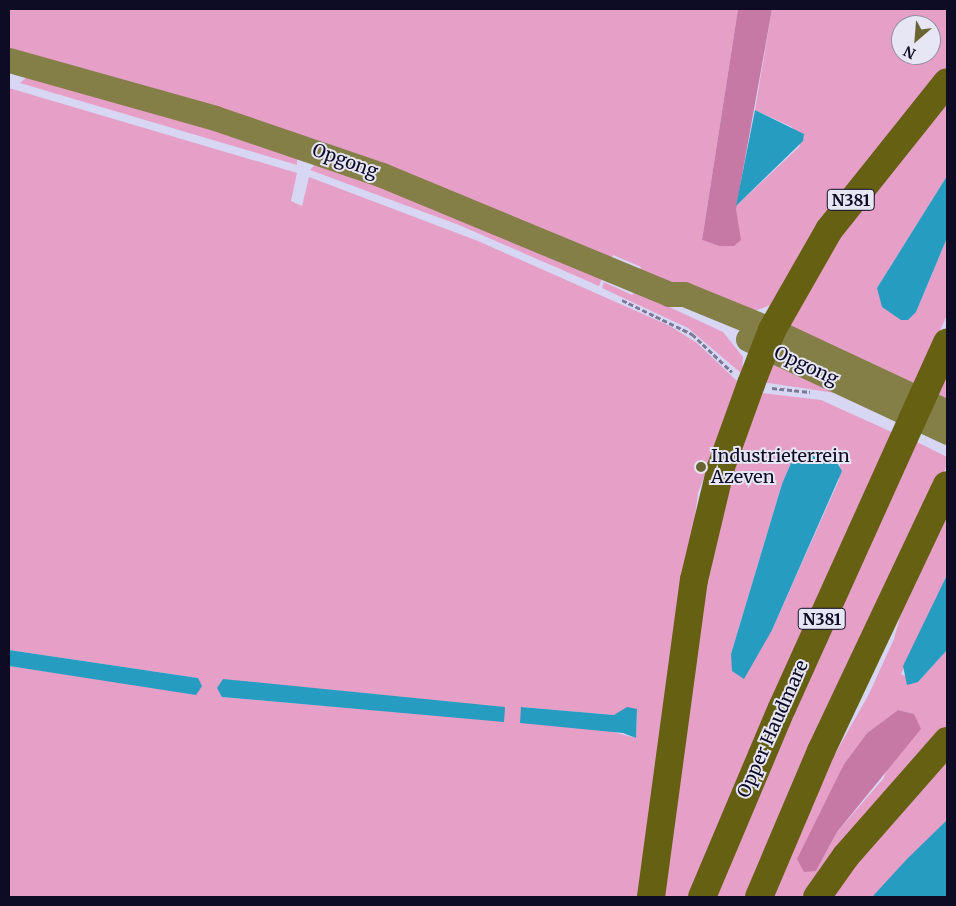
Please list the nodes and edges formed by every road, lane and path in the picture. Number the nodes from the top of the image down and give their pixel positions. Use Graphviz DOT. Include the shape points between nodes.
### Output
graph roads {
  1 [pos="9,60"];
  2 [pos="947,82"];
  3 [pos="613,296"];
  4 [pos="769,338"];
  5 [pos="947,343"];
  6 [pos="751,384"];
  7 [pos="883,392"];
  8 [pos="813,393"];
  9 [pos="947,412"];
  10 [pos="947,432"];
  11 [pos="947,485"];
  12 [pos="947,741"];
  13 [pos="651,897"];
  14 [pos="702,897"];
  15 [pos="759,897"];
  16 [pos="817,897"];
  1 -- 4 [label="main road, Opgong" via="318,152 529,232 669,294 684,294"];
  2 -- 4 [label="highway, N381" via="835,223"];
  3 -- 6 [label="path" via="692,334"];
  4 -- 6 [label="highway, N381"];
  4 -- 7 [label="main road, Opgong"];
  5 -- 14 [label="highway, Opper Haudmare / N381" via="782,708"];
  6 -- 8 [label="path"];
  6 -- 13 [label="highway, N381" via="718,476 696,570"];
  7 -- 9 [label="main road, Opgong"];
  7 -- 10 [label="main road, Opgong"];
  11 -- 15 [label="highway" via="821,751"];
  12 -- 16 [label="highway" via="846,856"];
}
